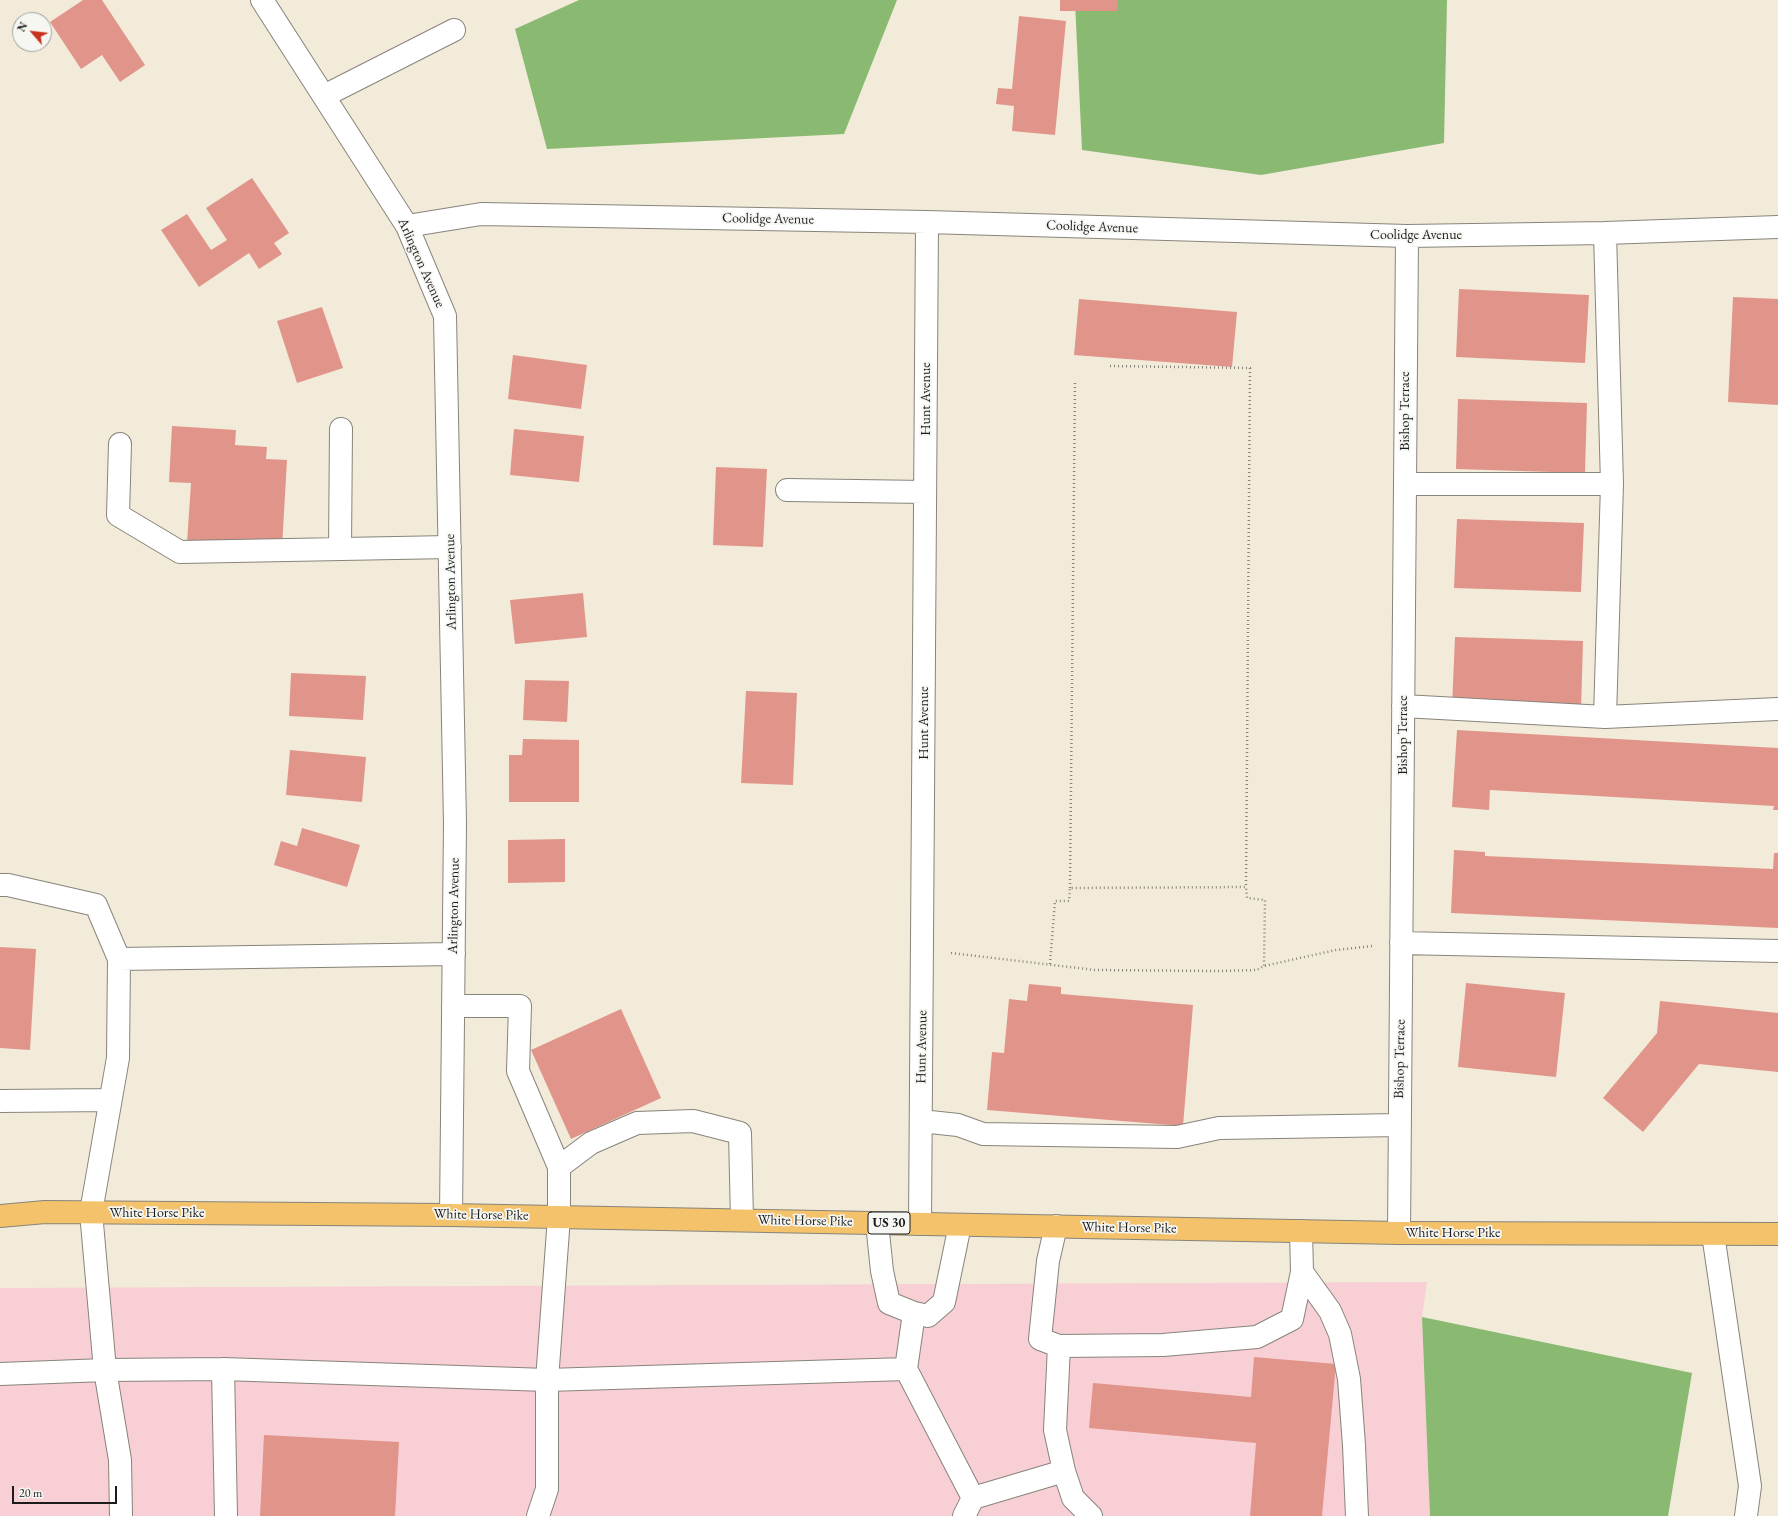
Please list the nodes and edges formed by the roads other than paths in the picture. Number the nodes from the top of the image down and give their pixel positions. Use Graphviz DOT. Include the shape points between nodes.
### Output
graph roads {
  1 [pos="262,0"];
  2 [pos="454,30"];
  3 [pos="324,96"];
  4 [pos="927,222"];
  5 [pos="407,226"];
  6 [pos="1778,227"];
  7 [pos="1605,233"];
  8 [pos="1406,236"];
  9 [pos="341,429"];
  10 [pos="120,444"];
  11 [pos="1404,484"];
  12 [pos="1612,484"];
  13 [pos="787,490"];
  14 [pos="925,492"];
  15 [pos="450,547"];
  16 [pos="340,549"];
  17 [pos="1403,706"];
  18 [pos="1778,709"];
  19 [pos="1605,717"];
  20 [pos="0,885"];
  21 [pos="1401,943"];
  22 [pos="1778,951"];
  23 [pos="454,954"];
  24 [pos="119,959"];
  25 [pos="453,1006"];
  26 [pos="110,1100"];
  27 [pos="0,1101"];
  28 [pos="921,1121"];
  29 [pos="1400,1125"];
  30 [pos="559,1166"];
  31 [pos="91,1212"];
  32 [pos="451,1214"];
  33 [pos="0,1216"];
  34 [pos="559,1217"];
  35 [pos="742,1220"];
  36 [pos="877,1223"];
  37 [pos="920,1224"];
  38 [pos="960,1225"];
  39 [pos="1056,1226"];
  40 [pos="1301,1231"];
  41 [pos="1399,1233"];
  42 [pos="1713,1234"];
  43 [pos="1778,1234"];
  44 [pos="1302,1272"];
  45 [pos="914,1313"];
  46 [pos="1060,1346"];
  47 [pos="223,1369"];
  48 [pos="906,1369"];
  49 [pos="105,1370"];
  50 [pos="0,1374"];
  51 [pos="547,1380"];
  52 [pos="1064,1471"];
  53 [pos="968,1507"];
  54 [pos="121,1516"];
  55 [pos="226,1516"];
  56 [pos="538,1516"];
  57 [pos="1091,1516"];
  58 [pos="1357,1516"];
  59 [pos="1746,1516"];
  1 -- 3 [label="street, Arlington Avenue"];
  2 -- 3 [label="street"];
  3 -- 5 [label="street, Arlington Avenue"];
  4 -- 5 [label="street, Coolidge Avenue" via="481,214"];
  4 -- 8 [label="street, Coolidge Avenue"];
  4 -- 14 [label="street, Hunt Avenue"];
  5 -- 15 [label="street, Arlington Avenue" via="445,316"];
  6 -- 7 [label="street, Coolidge Avenue"];
  7 -- 8 [label="street, Coolidge Avenue"];
  7 -- 12 [label="street"];
  8 -- 11 [label="street, Bishop Terrace"];
  9 -- 16 [label="street"];
  10 -- 16 [label="street" via="118,515 180,552"];
  11 -- 12 [label="street"];
  11 -- 17 [label="street, Bishop Terrace"];
  12 -- 19 [label="street"];
  13 -- 14 [label="street"];
  14 -- 28 [label="street, Hunt Avenue"];
  15 -- 16 [label="street"];
  15 -- 23 [label="street, Arlington Avenue" via="455,823"];
  17 -- 19 [label="street"];
  17 -- 21 [label="street, Bishop Terrace"];
  18 -- 19 [label="street"];
  20 -- 24 [label="street" via="96,905"];
  21 -- 22 [label="street"];
  21 -- 29 [label="street, Bishop Terrace"];
  23 -- 24 [label="street"];
  23 -- 25 [label="street, Arlington Avenue"];
  24 -- 26 [label="street" via="118,1058"];
  25 -- 30 [label="street" via="520,1006 518,1072"];
  25 -- 32 [label="street, Arlington Avenue"];
  26 -- 27 [label="street"];
  26 -- 31 [label="street"];
  28 -- 29 [label="street" via="958,1125 984,1134 1177,1137 1219,1128"];
  28 -- 37 [label="street, Hunt Avenue"];
  29 -- 41 [label="street, Bishop Terrace"];
  30 -- 34 [label="street"];
  30 -- 35 [label="street" via="591,1143 637,1123 693,1121 740,1133"];
  31 -- 32 [label="highway, White Horse Pike / US 30"];
  31 -- 33 [label="highway, White Horse Pike / US 30" via="45,1212"];
  31 -- 49 [label="street"];
  32 -- 34 [label="highway, White Horse Pike / US 30"];
  34 -- 35 [label="highway, White Horse Pike / US 30"];
  34 -- 51 [label="street"];
  35 -- 36 [label="highway, White Horse Pike / US 30"];
  36 -- 37 [label="highway, White Horse Pike / US 30"];
  36 -- 45 [label="street" via="882,1271 889,1303"];
  37 -- 38 [label="highway, White Horse Pike / US 30"];
  38 -- 39 [label="highway, White Horse Pike / US 30"];
  38 -- 45 [label="street" via="944,1302 928,1316"];
  39 -- 40 [label="highway, White Horse Pike / US 30"];
  39 -- 46 [label="street" via="1048,1261 1040,1339"];
  40 -- 41 [label="highway, White Horse Pike / US 30"];
  40 -- 44 [label="street"];
  41 -- 42 [label="highway, White Horse Pike / US 30"];
  42 -- 43 [label="highway, White Horse Pike / US 30"];
  42 -- 59 [label="street" via="1750,1486"];
  44 -- 46 [label="street" via="1292,1319 1257,1337 1163,1345"];
  44 -- 58 [label="street" via="1330,1311 1340,1334 1349,1378"];
  45 -- 48 [label="street"];
  46 -- 52 [label="street" via="1055,1430"];
  47 -- 49 [label="street"];
  47 -- 51 [label="street"];
  47 -- 55 [label="street"];
  48 -- 51 [label="street"];
  48 -- 53 [label="street"];
  49 -- 50 [label="street"];
  49 -- 54 [label="street" via="120,1460"];
  51 -- 56 [label="street" via="547,1489"];
  52 -- 53 [label="street"];
  52 -- 57 [label="street" via="1073,1498"];
}
